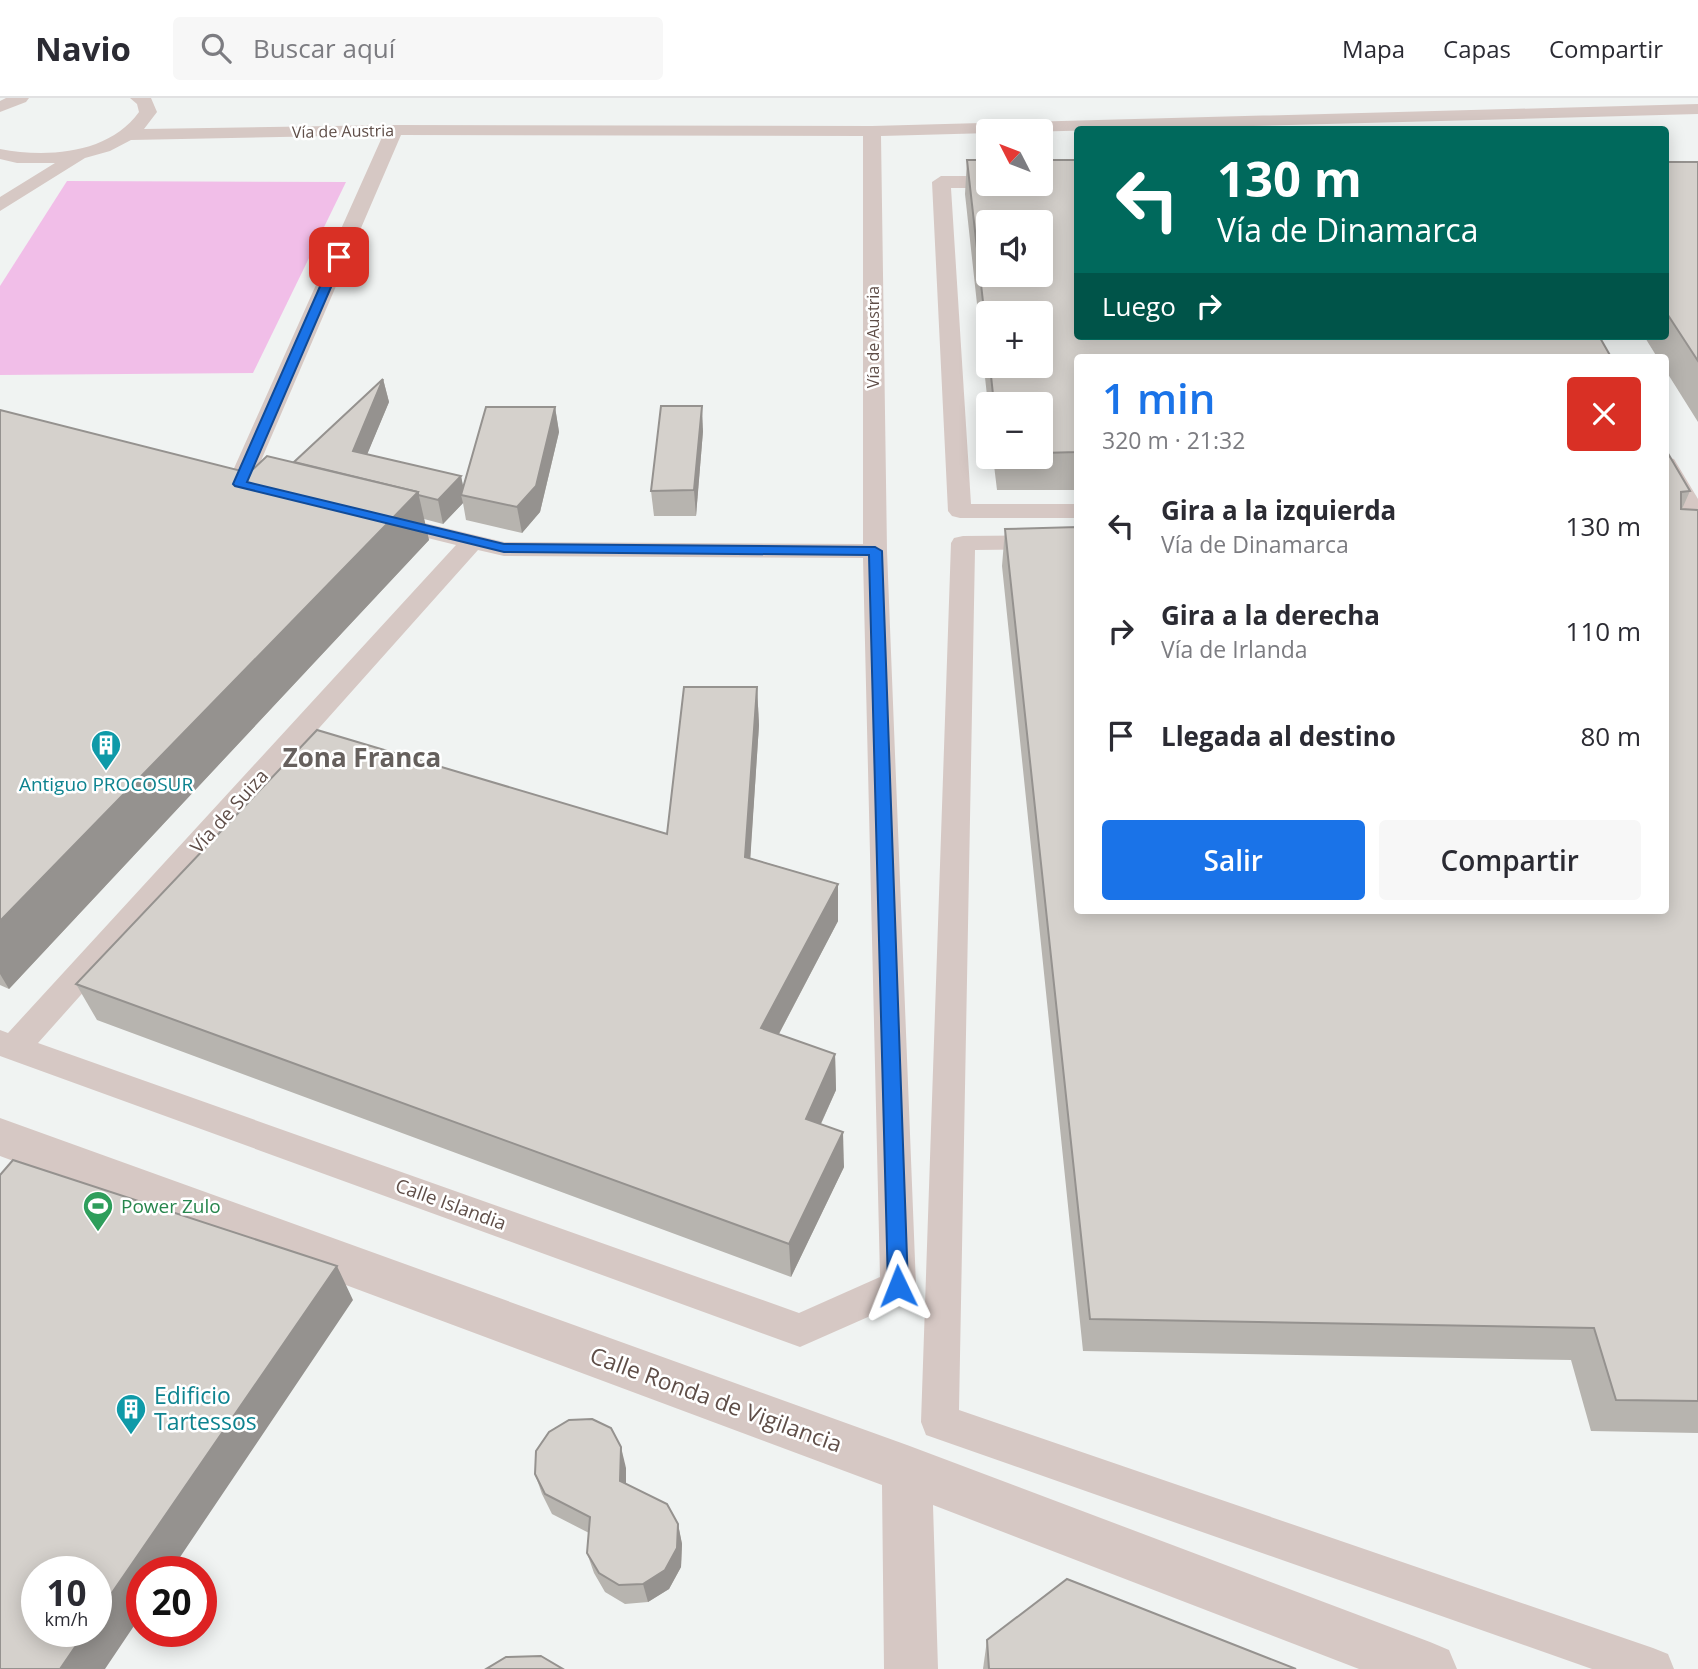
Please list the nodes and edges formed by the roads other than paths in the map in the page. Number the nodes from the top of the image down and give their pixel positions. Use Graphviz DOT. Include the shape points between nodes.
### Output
graph roads {
  1 [pos="20,98"];
  2 [pos="139,98"];
  3 [pos="0,107"];
  4 [pos="1698,109"];
  5 [pos="394,130"];
  6 [pos="872,131"];
  7 [pos="129,135"];
  8 [pos="82,153"];
  9 [pos="0,154"];
  10 [pos="30,159"];
  11 [pos="10,171"];
  12 [pos="976,182"];
  13 [pos="0,205"];
  14 [pos="1669,471"];
  15 [pos="213,477"];
  16 [pos="239,484"];
  17 [pos="265,490"];
  18 [pos="1074,511"];
  19 [pos="368,516"];
  20 [pos="1694,531"];
  21 [pos="472,542"];
  22 [pos="1074,542"];
  23 [pos="875,551"];
  24 [pos="7,1045"];
  25 [pos="0,1137"];
  26 [pos="898,1286"];
  27 [pos="907,1470"];
  28 [pos="911,1669"];
  29 [pos="1430,1669"];
  30 [pos="1653,1669"];
  1 -- 3 [label="lane"];
  2 -- 7 [label="lane" via="148,112 143,124"];
  4 -- 6 [label="lane"];
  5 -- 6 [label="lane, Vía de Austria"];
  5 -- 7 [label="lane, Vía de Austria"];
  5 -- 16 [label="lane"];
  6 -- 23 [label="lane, Vía de Austria"];
  7 -- 8 [label="lane, Vía de Austria"];
  8 -- 10 [label="lane"];
  8 -- 13 [label="lane"];
  9 -- 10 [label="lane"];
  10 -- 11 [label="lane"];
  12 -- 18 [label="lane" via="941,182 960,511"];
  14 -- 20 [label="lane"];
  15 -- 16 [label="lane"];
  16 -- 17 [label="lane"];
  19 -- 21 [label="lane"];
  21 -- 23 [label="lane" via="504,548"];
  21 -- 24 [label="lane, Vía de Suiza"];
  22 -- 30 [label="lane" via="963,543 940,1422"];
  23 -- 26 [label="lane, Vía de Austria"];
  24 -- 26 [label="lane, Calle Islandia" via="800,1330"];
  25 -- 27 [label="street, Calle Ronda de Vigilancia"];
  27 -- 28 [label="street"];
  27 -- 29 [label="street, Calle Ronda de Vigilancia"];
}
